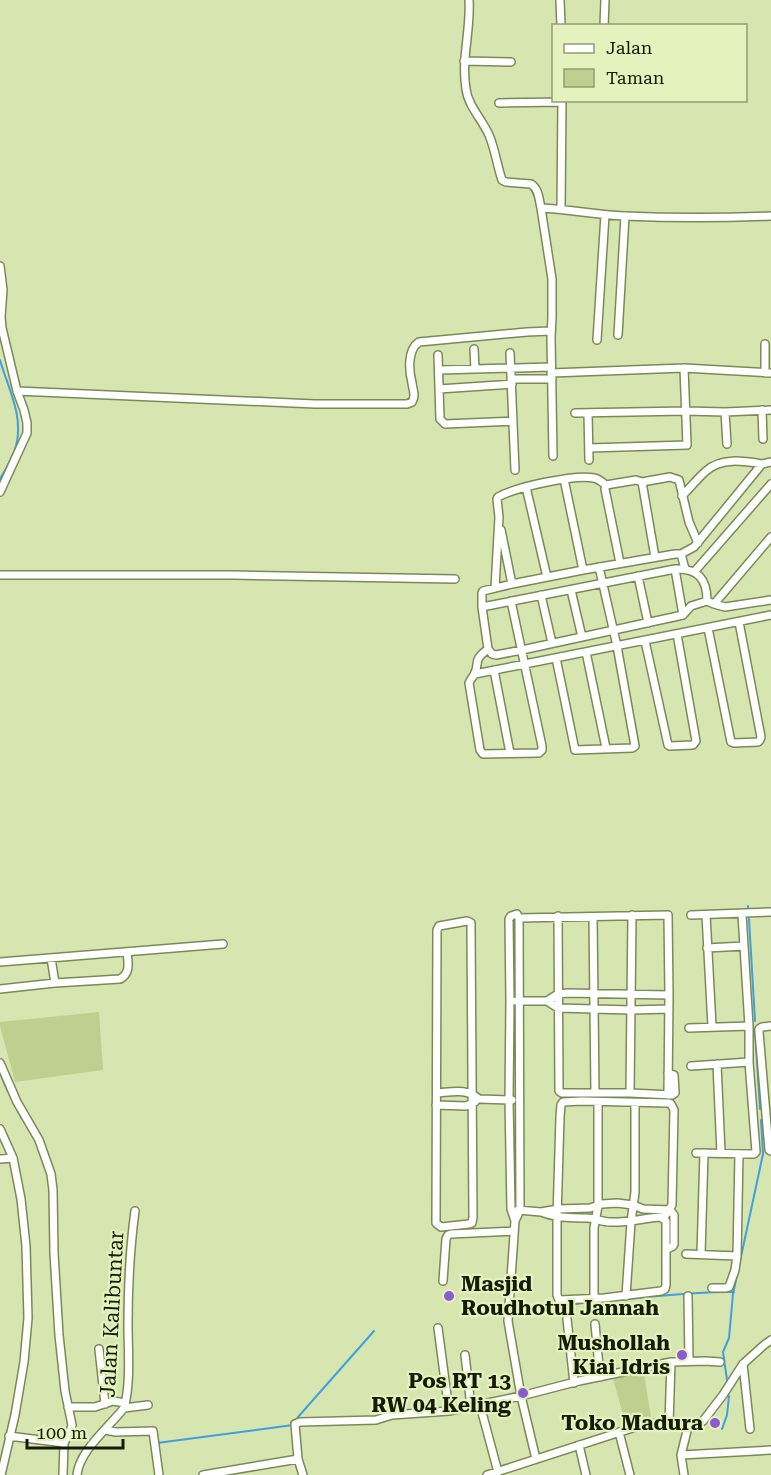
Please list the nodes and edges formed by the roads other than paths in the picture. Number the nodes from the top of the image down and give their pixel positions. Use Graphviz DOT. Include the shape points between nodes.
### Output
graph roads {
  1 [pos="469,0"];
  2 [pos="560,0"];
  3 [pos="605,0"];
  4 [pos="561,24"];
  5 [pos="604,24"];
  6 [pos="464,61"];
  7 [pos="511,62"];
  8 [pos="552,101"];
  9 [pos="562,102"];
  10 [pos="499,103"];
  11 [pos="541,208"];
  12 [pos="561,209"];
  13 [pos="605,215"];
  14 [pos="625,216"];
  15 [pos="771,216"];
  16 [pos="0,266"];
  17 [pos="551,331"];
  18 [pos="618,335"];
  19 [pos="597,340"];
  20 [pos="765,344"];
  21 [pos="474,349"];
  22 [pos="510,353"];
  23 [pos="438,355"];
  24 [pos="511,368"];
  25 [pos="684,368"];
  26 [pos="476,369"];
  27 [pos="438,370"];
  28 [pos="551,373"];
  29 [pos="768,373"];
  30 [pos="512,382"];
  31 [pos="439,389"];
  32 [pos="19,391"];
  33 [pos="762,410"];
  34 [pos="771,410"];
  35 [pos="686,411"];
  36 [pos="725,412"];
  37 [pos="575,413"];
  38 [pos="588,413"];
  39 [pos="513,421"];
  40 [pos="763,439"];
  41 [pos="727,444"];
  42 [pos="589,448"];
  43 [pos="553,456"];
  44 [pos="589,460"];
  45 [pos="771,462"];
  46 [pos="762,464"];
  47 [pos="515,470"];
  48 [pos="564,479"];
  49 [pos="642,482"];
  50 [pos="771,484"];
  51 [pos="606,485"];
  52 [pos="526,487"];
  53 [pos="0,492"];
  54 [pos="682,496"];
  55 [pos="499,517"];
  56 [pos="771,537"];
  57 [pos="698,543"];
  58 [pos="681,554"];
  59 [pos="655,557"];
  60 [pos="620,564"];
  61 [pos="600,567"];
  62 [pos="675,569"];
  63 [pos="685,569"];
  64 [pos="583,570"];
  65 [pos="695,571"];
  66 [pos="0,575"];
  67 [pos="638,576"];
  68 [pos="547,577"];
  69 [pos="455,579"];
  70 [pos="512,584"];
  71 [pos="603,584"];
  72 [pos="495,588"];
  73 [pos="571,590"];
  74 [pos="541,595"];
  75 [pos="771,600"];
  76 [pos="511,601"];
  77 [pos="710,603"];
  78 [pos="482,607"];
  79 [pos="683,615"];
  80 [pos="771,617"];
  81 [pos="739,622"];
  82 [pos="648,623"];
  83 [pos="708,628"];
  84 [pos="613,630"];
  85 [pos="677,634"];
  86 [pos="582,637"];
  87 [pos="645,641"];
  88 [pos="552,643"];
  89 [pos="617,646"];
  90 [pos="488,649"];
  91 [pos="522,650"];
  92 [pos="586,652"];
  93 [pos="556,658"];
  94 [pos="525,664"];
  95 [pos="494,670"];
  96 [pos="475,674"];
  97 [pos="606,748"];
  98 [pos="510,753"];
  99 [pos="771,912"];
  100 [pos="742,914"];
  101 [pos="632,915"];
  102 [pos="691,915"];
  103 [pos="706,915"];
  104 [pos="558,916"];
  105 [pos="593,917"];
  106 [pos="519,918"];
  107 [pos="223,944"];
  108 [pos="744,946"];
  109 [pos="707,948"];
  110 [pos="127,952"];
  111 [pos="51,958"];
  112 [pos="0,962"];
  113 [pos="55,983"];
  114 [pos="0,989"];
  115 [pos="595,993"];
  116 [pos="558,994"];
  117 [pos="632,994"];
  118 [pos="669,995"];
  119 [pos="510,1001"];
  120 [pos="547,1001"];
  121 [pos="520,1002"];
  122 [pos="558,1008"];
  123 [pos="595,1009"];
  124 [pos="669,1009"];
  125 [pos="631,1010"];
  126 [pos="712,1026"];
  127 [pos="749,1026"];
  128 [pos="771,1026"];
  129 [pos="689,1028"];
  130 [pos="749,1062"];
  131 [pos="0,1063"];
  132 [pos="717,1064"];
  133 [pos="691,1066"];
  134 [pos="436,1093"];
  135 [pos="472,1093"];
  136 [pos="595,1093"];
  137 [pos="630,1093"];
  138 [pos="509,1100"];
  139 [pos="476,1101"];
  140 [pos="519,1101"];
  141 [pos="598,1102"];
  142 [pos="635,1103"];
  143 [pos="436,1105"];
  144 [pos="768,1114"];
  145 [pos="0,1129"];
  146 [pos="771,1151"];
  147 [pos="696,1153"];
  148 [pos="704,1153"];
  149 [pos="721,1153"];
  150 [pos="739,1154"];
  151 [pos="13,1158"];
  152 [pos="0,1159"];
  153 [pos="633,1205"];
  154 [pos="598,1206"];
  155 [pos="511,1209"];
  156 [pos="558,1209"];
  157 [pos="520,1210"];
  158 [pos="670,1210"];
  159 [pos="135,1211"];
  160 [pos="542,1212"];
  161 [pos="557,1218"];
  162 [pos="595,1219"];
  163 [pos="663,1219"];
  164 [pos="515,1221"];
  165 [pos="631,1222"];
  166 [pos="514,1232"];
  167 [pos="667,1249"];
  168 [pos="686,1254"];
  169 [pos="701,1254"];
  170 [pos="737,1256"];
  171 [pos="443,1281"];
  172 [pos="712,1288"];
  173 [pos="626,1296"];
  174 [pos="688,1296"];
  175 [pos="594,1298"];
  176 [pos="567,1318"];
  177 [pos="595,1324"];
  178 [pos="438,1328"];
  179 [pos="771,1340"];
  180 [pos="99,1349"];
  181 [pos="465,1355"];
  182 [pos="689,1361"];
  183 [pos="671,1362"];
  184 [pos="720,1362"];
  185 [pos="743,1364"];
  186 [pos="600,1377"];
  187 [pos="574,1383"];
  188 [pos="521,1396"];
  189 [pos="121,1403"];
  190 [pos="105,1404"];
  191 [pos="148,1405"];
  192 [pos="480,1405"];
  193 [pos="71,1407"];
  194 [pos="471,1407"];
  195 [pos="449,1411"];
  196 [pos="669,1424"];
  197 [pos="688,1427"];
  198 [pos="750,1429"];
  199 [pos="105,1430"];
  200 [pos="619,1432"];
  201 [pos="9,1436"];
  202 [pos="64,1443"];
  203 [pos="579,1445"];
  204 [pos="771,1450"];
  205 [pos="681,1455"];
  206 [pos="298,1459"];
  207 [pos="536,1459"];
  208 [pos="498,1472"];
  209 [pos="2,1475"];
  210 [pos="63,1475"];
  211 [pos="77,1475"];
  212 [pos="159,1475"];
  213 [pos="203,1475"];
  214 [pos="303,1475"];
  215 [pos="488,1475"];
  216 [pos="586,1475"];
  217 [pos="630,1475"];
  218 [pos="684,1475"];
  1 -- 6 [label="street"];
  2 -- 4 [label="street"];
  3 -- 5 [label="street"];
  6 -- 7 [label="street"];
  6 -- 11 [label="street" via="466,91 488,132 502,180 534,186"];
  8 -- 10 [label="street"];
  9 -- 12 [label="street"];
  11 -- 12 [label="street"];
  11 -- 17 [label="street" via="552,279"];
  12 -- 13 [label="street"];
  13 -- 14 [label="street"];
  13 -- 19 [label="street"];
  14 -- 15 [label="street"];
  14 -- 18 [label="street"];
  16 -- 32 [label="street" via="2,328"];
  17 -- 28 [label="street"];
  17 -- 32 [label="street" via="419,342 414,345 410,369 415,396 407,404 315,404"];
  20 -- 29 [label="street"];
  21 -- 26 [label="street"];
  22 -- 24 [label="street"];
  23 -- 27 [label="street"];
  24 -- 26 [label="street"];
  24 -- 28 [label="street"];
  24 -- 30 [label="street"];
  25 -- 28 [label="street"];
  25 -- 29 [label="street"];
  25 -- 35 [label="street"];
  26 -- 27 [label="street"];
  27 -- 31 [label="street"];
  28 -- 30 [label="street"];
  28 -- 43 [label="street"];
  30 -- 31 [label="street"];
  30 -- 39 [label="street"];
  31 -- 39 [label="street" via="440,419 446,424"];
  32 -- 53 [label="street" via="27,433"];
  33 -- 34 [label="street"];
  33 -- 36 [label="street"];
  33 -- 40 [label="street"];
  35 -- 36 [label="street"];
  35 -- 38 [label="street"];
  35 -- 42 [label="street" via="687,446"];
  36 -- 41 [label="street"];
  37 -- 38 [label="street"];
  38 -- 42 [label="street"];
  39 -- 47 [label="street"];
  42 -- 44 [label="street"];
  45 -- 46 [label="street"];
  46 -- 54 [label="street" via="730,461 714,466"];
  46 -- 57 [label="street"];
  48 -- 51 [label="street" via="592,477"];
  48 -- 52 [label="street"];
  48 -- 64 [label="street"];
  49 -- 51 [label="street"];
  49 -- 54 [label="street" via="676,478"];
  49 -- 59 [label="street"];
  50 -- 65 [label="street"];
  51 -- 60 [label="street"];
  52 -- 55 [label="street" via="498,496"];
  52 -- 68 [label="street"];
  54 -- 57 [label="street"];
  55 -- 70 [label="street"];
  55 -- 72 [label="street"];
  56 -- 77 [label="street"];
  57 -- 58 [label="street"];
  58 -- 59 [label="street"];
  58 -- 63 [label="street"];
  59 -- 60 [label="street"];
  60 -- 61 [label="street"];
  61 -- 64 [label="street"];
  61 -- 71 [label="street"];
  62 -- 63 [label="street"];
  62 -- 67 [label="street"];
  62 -- 79 [label="street"];
  63 -- 65 [label="street"];
  64 -- 68 [label="street"];
  65 -- 77 [label="street" via="704,582"];
  66 -- 69 [label="street"];
  67 -- 71 [label="street"];
  67 -- 82 [label="street"];
  68 -- 70 [label="street"];
  70 -- 72 [label="street"];
  71 -- 73 [label="street"];
  71 -- 84 [label="street"];
  72 -- 78 [label="street" via="482,592"];
  73 -- 74 [label="street"];
  73 -- 86 [label="street"];
  74 -- 76 [label="street"];
  74 -- 88 [label="street"];
  75 -- 77 [label="street" via="725,607"];
  76 -- 78 [label="street"];
  76 -- 91 [label="street"];
  77 -- 79 [label="street" via="691,606"];
  78 -- 90 [label="street"];
  79 -- 82 [label="street"];
  80 -- 81 [label="street"];
  81 -- 83 [label="street"];
  81 -- 83 [label="street" via="761,737 758,742 731,742"];
  82 -- 84 [label="street"];
  83 -- 85 [label="street"];
  84 -- 86 [label="street"];
  84 -- 89 [label="street"];
  85 -- 87 [label="street"];
  85 -- 87 [label="street" via="696,741 693,745 668,745"];
  86 -- 88 [label="street"];
  87 -- 89 [label="street"];
  88 -- 91 [label="street"];
  89 -- 92 [label="street"];
  89 -- 97 [label="street" via="636,744 632,748"];
  90 -- 91 [label="street" via="496,655"];
  90 -- 96 [label="street" via="477,659"];
  91 -- 94 [label="street"];
  92 -- 93 [label="street"];
  92 -- 97 [label="street"];
  93 -- 94 [label="street"];
  93 -- 97 [label="street" via="574,748"];
  94 -- 95 [label="street"];
  94 -- 98 [label="street" via="542,750"];
  95 -- 96 [label="street"];
  95 -- 98 [label="street"];
  96 -- 98 [label="street" via="469,689 480,750 483,754"];
  99 -- 100 [label="street"];
  100 -- 103 [label="street"];
  100 -- 108 [label="street"];
  101 -- 105 [label="street"];
  101 -- 117 [label="street"];
  101 -- 118 [label="street" via="668,915"];
  102 -- 103 [label="street"];
  103 -- 109 [label="street"];
  104 -- 105 [label="street"];
  104 -- 106 [label="street"];
  104 -- 116 [label="street"];
  105 -- 115 [label="street"];
  106 -- 119 [label="street" via="513,914 509,919"];
  106 -- 121 [label="street"];
  107 -- 110 [label="street"];
  108 -- 109 [label="street"];
  108 -- 127 [label="street"];
  109 -- 126 [label="street"];
  110 -- 111 [label="street"];
  110 -- 113 [label="street" via="129,967 120,979"];
  111 -- 112 [label="street"];
  111 -- 113 [label="street"];
  113 -- 114 [label="street"];
  115 -- 116 [label="street"];
  115 -- 117 [label="street"];
  115 -- 123 [label="street"];
  116 -- 120 [label="street"];
  116 -- 122 [label="street"];
  117 -- 118 [label="street"];
  117 -- 125 [label="street"];
  118 -- 124 [label="street"];
  119 -- 121 [label="street"];
  119 -- 138 [label="street"];
  120 -- 121 [label="street"];
  120 -- 122 [label="street"];
  121 -- 140 [label="street"];
  122 -- 123 [label="street"];
  122 -- 136 [label="street" via="559,1091"];
  123 -- 125 [label="street"];
  123 -- 136 [label="street"];
  124 -- 125 [label="street"];
  124 -- 137 [label="street" via="668,1073 674,1075 674,1094"];
  125 -- 137 [label="street"];
  126 -- 127 [label="street"];
  126 -- 129 [label="street"];
  127 -- 130 [label="street"];
  128 -- 144 [label="street" via="759,1029"];
  130 -- 132 [label="street"];
  130 -- 150 [label="street" via="756,1152"];
  131 -- 193 [label="street" via="39,1140 51,1174 59,1335"];
  132 -- 133 [label="street"];
  132 -- 149 [label="street"];
  134 -- 135 [label="street"];
  134 -- 135 [label="street" via="436,930 467,921 471,922"];
  134 -- 143 [label="street"];
  135 -- 139 [label="street"];
  136 -- 137 [label="street"];
  138 -- 139 [label="street"];
  138 -- 140 [label="street"];
  138 -- 155 [label="street"];
  139 -- 143 [label="street" via="466,1106"];
  139 -- 143 [label="street" via="472,1224 441,1227 436,1223"];
  140 -- 157 [label="street"];
  141 -- 142 [label="street"];
  141 -- 154 [label="street"];
  141 -- 156 [label="street" via="566,1101 561,1105"];
  142 -- 153 [label="street"];
  142 -- 158 [label="street" via="673,1106"];
  144 -- 146 [label="street"];
  145 -- 151 [label="street"];
  147 -- 148 [label="street"];
  148 -- 149 [label="street"];
  148 -- 169 [label="street"];
  149 -- 150 [label="street"];
  150 -- 170 [label="street"];
  151 -- 152 [label="street"];
  151 -- 201 [label="street" via="26,1246 28,1318 24,1362"];
  153 -- 154 [label="street"];
  153 -- 158 [label="street"];
  153 -- 165 [label="street"];
  154 -- 156 [label="street"];
  154 -- 162 [label="street"];
  155 -- 157 [label="street"];
  155 -- 164 [label="street"];
  156 -- 160 [label="street"];
  156 -- 161 [label="street"];
  157 -- 160 [label="street"];
  157 -- 164 [label="street"];
  158 -- 163 [label="street"];
  158 -- 167 [label="street" via="674,1215 674,1244"];
  159 -- 189 [label="street, Jalan Kalibuntar" via="128,1292 128,1362"];
  160 -- 161 [label="street"];
  161 -- 162 [label="street"];
  161 -- 175 [label="street" via="558,1298"];
  162 -- 165 [label="street"];
  162 -- 175 [label="street"];
  163 -- 165 [label="street"];
  163 -- 167 [label="street"];
  164 -- 166 [label="street"];
  165 -- 173 [label="street"];
  166 -- 171 [label="street" via="448,1235"];
  166 -- 188 [label="street" via="508,1321"];
  167 -- 173 [label="street" via="665,1289"];
  168 -- 169 [label="street"];
  169 -- 170 [label="street"];
  170 -- 172 [label="street" via="729,1287"];
  173 -- 175 [label="street"];
  174 -- 182 [label="street"];
  176 -- 187 [label="street"];
  177 -- 186 [label="street"];
  178 -- 195 [label="street"];
  179 -- 185 [label="street"];
  180 -- 190 [label="street"];
  181 -- 194 [label="street"];
  182 -- 183 [label="street"];
  182 -- 184 [label="street"];
  183 -- 186 [label="street"];
  183 -- 196 [label="street"];
  185 -- 197 [label="street" via="703,1421"];
  185 -- 198 [label="street"];
  186 -- 187 [label="street"];
  187 -- 188 [label="street"];
  188 -- 192 [label="street"];
  188 -- 207 [label="street"];
  189 -- 190 [label="street"];
  189 -- 191 [label="street"];
  189 -- 199 [label="street, Jalan Kalibuntar"];
  190 -- 193 [label="street"];
  192 -- 194 [label="street"];
  192 -- 208 [label="street"];
  193 -- 202 [label="street" via="72,1428"];
  194 -- 195 [label="street"];
  195 -- 206 [label="street" via="295,1424"];
  196 -- 197 [label="street"];
  196 -- 200 [label="street" via="648,1423"];
  197 -- 205 [label="street"];
  199 -- 211 [label="street, Jalan Kalibuntar" via="88,1449"];
  199 -- 212 [label="street" via="153,1431"];
  200 -- 203 [label="street"];
  200 -- 217 [label="street"];
  201 -- 202 [label="street"];
  201 -- 209 [label="street"];
  202 -- 210 [label="street"];
  203 -- 207 [label="street"];
  203 -- 216 [label="street"];
  204 -- 205 [label="street"];
  205 -- 218 [label="street"];
  206 -- 213 [label="street"];
  206 -- 214 [label="street"];
  207 -- 208 [label="street"];
  208 -- 215 [label="street"];
}
